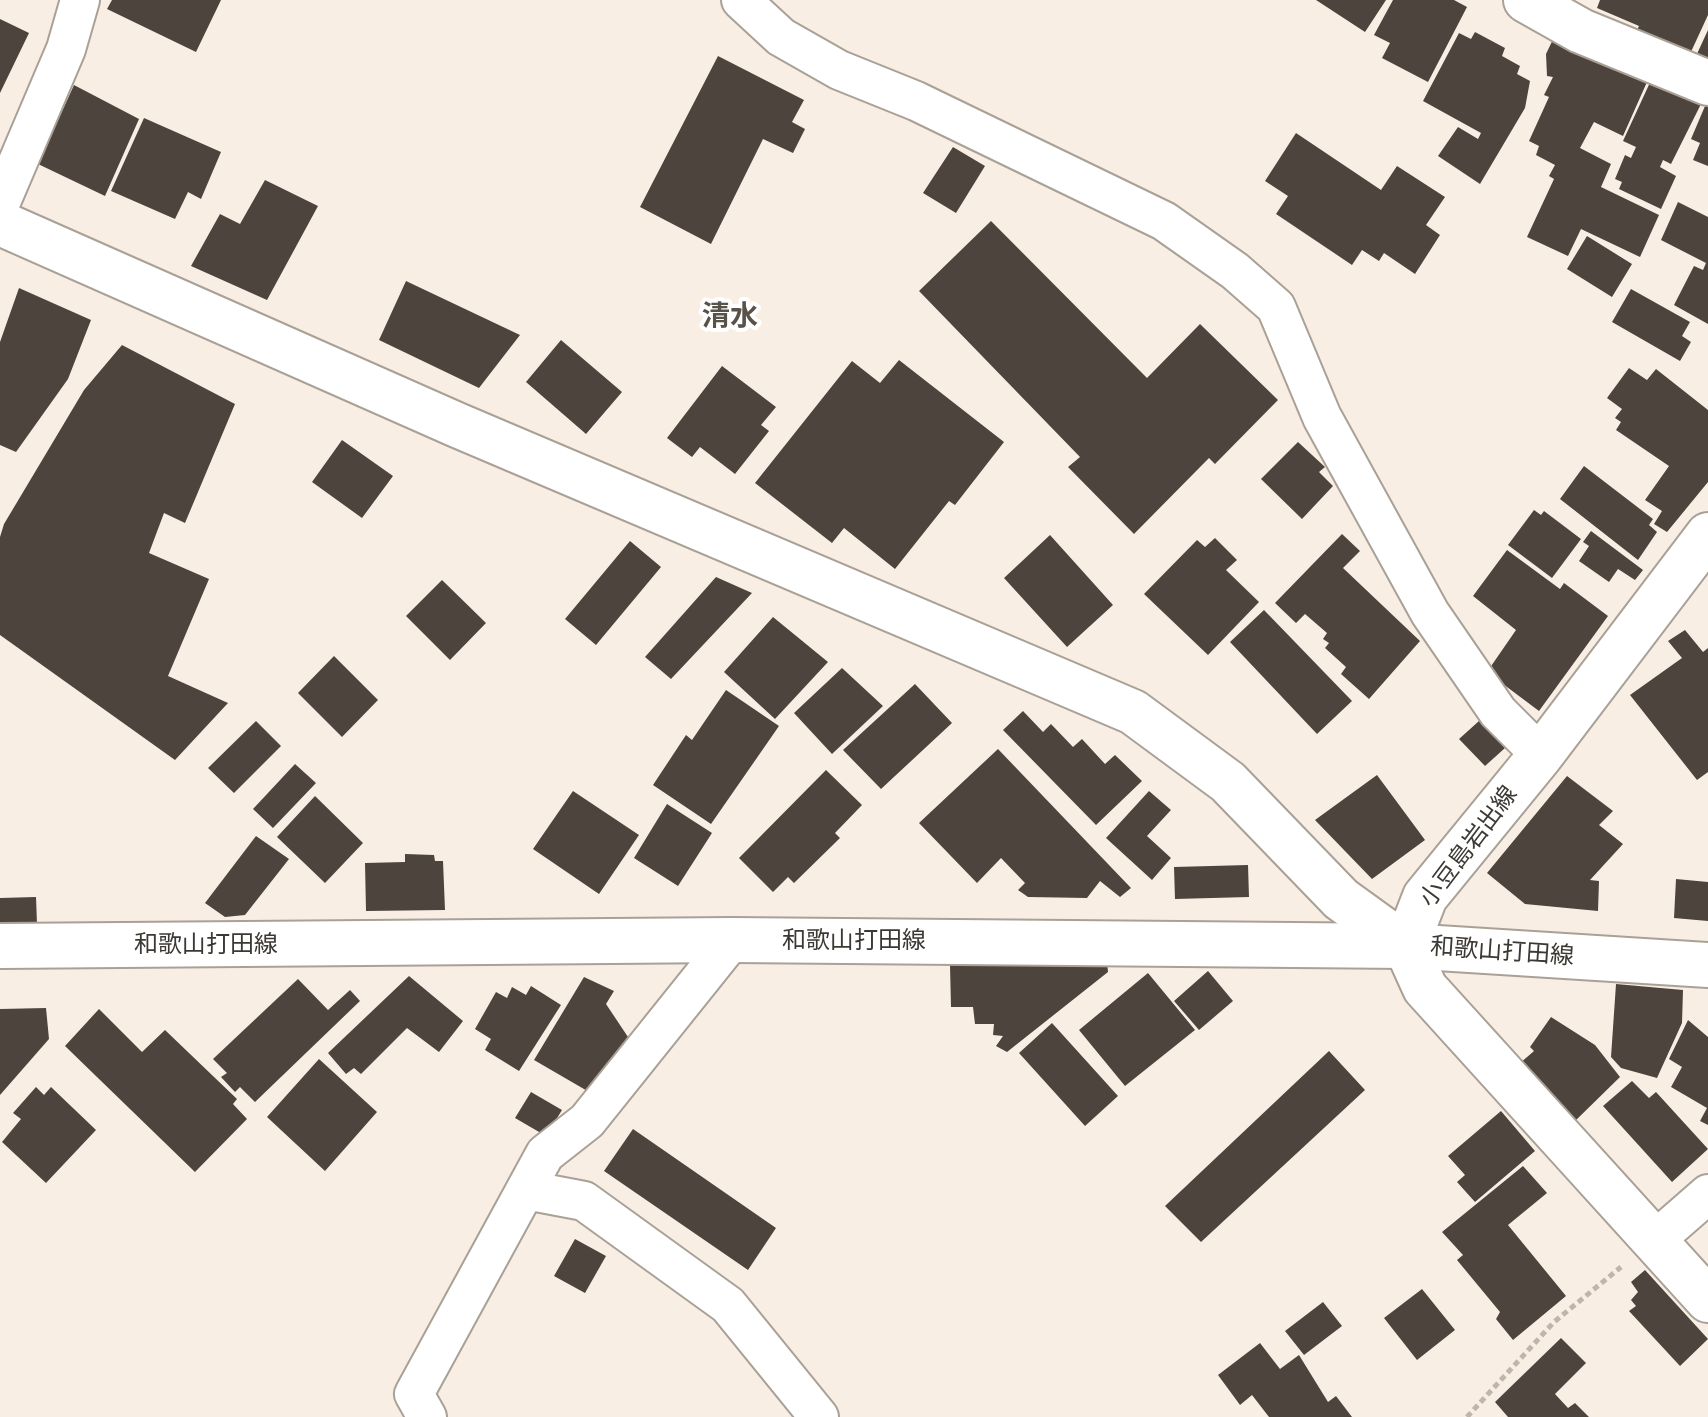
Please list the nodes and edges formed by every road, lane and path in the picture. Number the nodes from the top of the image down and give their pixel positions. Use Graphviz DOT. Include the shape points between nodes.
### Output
graph roads {
  1 [pos="80,0"];
  2 [pos="741,0"];
  3 [pos="1526,0"];
  4 [pos="1708,83"];
  5 [pos="0,204"];
  6 [pos="0,223"];
  7 [pos="1708,535"];
  8 [pos="1541,755"];
  9 [pos="732,940"];
  10 [pos="0,946"];
  11 [pos="1406,946"];
  12 [pos="1708,965"];
  13 [pos="526,1190"];
  14 [pos="1708,1194"];
  15 [pos="1653,1242"];
  16 [pos="1708,1300"];
  17 [pos="427,1417"];
  18 [pos="819,1417"];
  19 [pos="1467,1417"];
  1 -- 5 [label="street" via="66,49"];
  2 -- 8 [label="street" via="781,37 839,70 916,101 1164,221 1276,307 1322,417 1430,613 1498,712"];
  3 -- 4 [label="main road" via="1581,31"];
  6 -- 11 [label="main road" via="471,432 1133,712 1228,782 1341,899"];
  7 -- 8 [label="main road, 小豆島岩出線"];
  8 -- 11 [label="main road, 小豆島岩出線" via="1425,897"];
  9 -- 10 [label="main road, 和歌山打田線"];
  9 -- 11 [label="main road, 和歌山打田線"];
  9 -- 13 [label="street" via="587,1121 545,1154"];
  11 -- 12 [label="main road, 和歌山打田線"];
  11 -- 15 [label="main road" via="1425,988"];
  13 -- 17 [label="street" via="414,1394"];
  13 -- 18 [label="street" via="584,1201 728,1305"];
  14 -- 15 [label="street"];
  15 -- 16 [label="main road"];
  15 -- 19 [label="path" via="1554,1322"];
}
